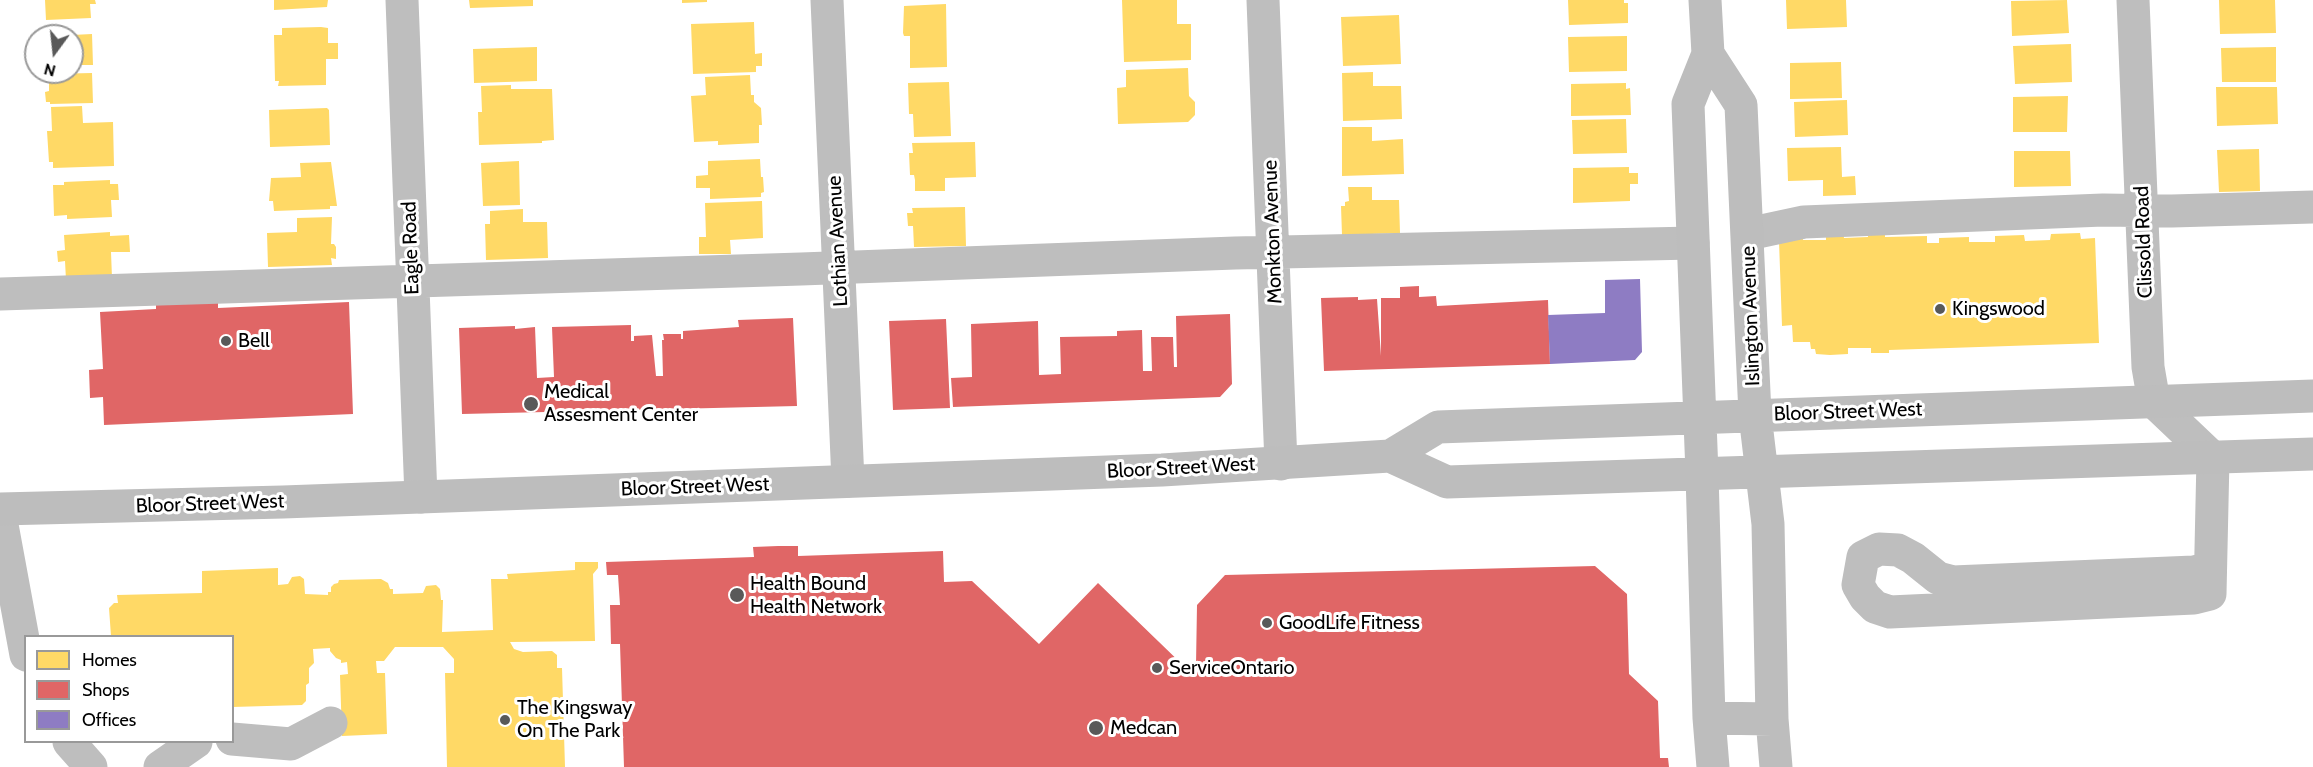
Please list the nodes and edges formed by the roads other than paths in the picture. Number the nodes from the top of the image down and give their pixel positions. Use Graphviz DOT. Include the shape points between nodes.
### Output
graph roads {
  1 [pos="402,0"];
  2 [pos="827,0"];
  3 [pos="1263,0"];
  4 [pos="1706,0"];
  5 [pos="2133,0"];
  6 [pos="1708,54"];
  7 [pos="2313,207"];
  8 [pos="2143,209"];
  9 [pos="1748,234"];
  10 [pos="1693,243"];
  11 [pos="1274,251"];
  12 [pos="840,267"];
  13 [pos="412,282"];
  14 [pos="0,294"];
  15 [pos="2313,396"];
  16 [pos="2154,402"];
  17 [pos="1755,415"];
  18 [pos="1700,417"];
  19 [pos="2313,454"];
  20 [pos="1390,456"];
  21 [pos="2213,458"];
  22 [pos="1281,464"];
  23 [pos="1761,472"];
  24 [pos="1702,474"];
  25 [pos="848,481"];
  26 [pos="421,497"];
  27 [pos="0,509"];
  28 [pos="0,514"];
  29 [pos="2210,581"];
  30 [pos="24,644"];
  31 [pos="1709,718"];
  32 [pos="1772,719"];
  33 [pos="331,723"];
  34 [pos="234,740"];
  35 [pos="71,743"];
  36 [pos="193,743"];
  37 [pos="292,755"];
  38 [pos="92,767"];
  39 [pos="160,767"];
  40 [pos="1713,767"];
  41 [pos="1776,767"];
  1 -- 13 [label="street, Eagle Road"];
  2 -- 12 [label="street, Lothian Avenue"];
  3 -- 11 [label="street, Monkton Avenue"];
  4 -- 6 [label="main road"];
  5 -- 8 [label="street, Clissold Road"];
  6 -- 9 [label="main road, Islington Avenue" via="1741,105"];
  6 -- 10 [label="main road" via="1688,104"];
  7 -- 8 [label="street"];
  8 -- 9 [label="street" via="1804,222"];
  8 -- 16 [label="street, Clissold Road" via="2148,368"];
  9 -- 17 [label="main road, Islington Avenue"];
  10 -- 11 [label="street"];
  10 -- 18 [label="main road"];
  11 -- 12 [label="street"];
  11 -- 22 [label="street, Monkton Avenue"];
  12 -- 13 [label="street"];
  12 -- 25 [label="street, Lothian Avenue"];
  13 -- 14 [label="street"];
  13 -- 26 [label="street, Eagle Road"];
  15 -- 16 [label="main road, Bloor Street West"];
  16 -- 17 [label="main road, Bloor Street West"];
  16 -- 21 [label="street"];
  17 -- 18 [label="main road, Bloor Street West"];
  17 -- 23 [label="main road, Islington Avenue"];
  18 -- 20 [label="main road, Bloor Street West" via="1438,427"];
  18 -- 24 [label="main road"];
  19 -- 21 [label="main road, Bloor Street West"];
  20 -- 22 [label="main road, Bloor Street West"];
  20 -- 24 [label="main road, Bloor Street West" via="1447,482"];
  21 -- 23 [label="main road, Bloor Street West"];
  21 -- 29 [label="street"];
  22 -- 25 [label="main road, Bloor Street West"];
  23 -- 24 [label="main road, Bloor Street West"];
  23 -- 32 [label="main road, Islington Avenue" via="1768,525"];
  24 -- 31 [label="main road"];
  25 -- 26 [label="main road, Bloor Street West"];
  26 -- 27 [label="main road, Bloor Street West"];
  28 -- 30 [label="street"];
  29 -- 29 [label="street" via="2194,572 1953,582 1938,578 1898,550 1880,549 1863,557 1858,585 1875,607 1890,612 2186,599"];
  31 -- 32 [label="main road"];
  31 -- 40 [label="main road"];
  32 -- 41 [label="main road, Islington Avenue"];
  33 -- 37 [label="street"];
  34 -- 37 [label="street"];
  35 -- 38 [label="street"];
  36 -- 39 [label="street"];
}
